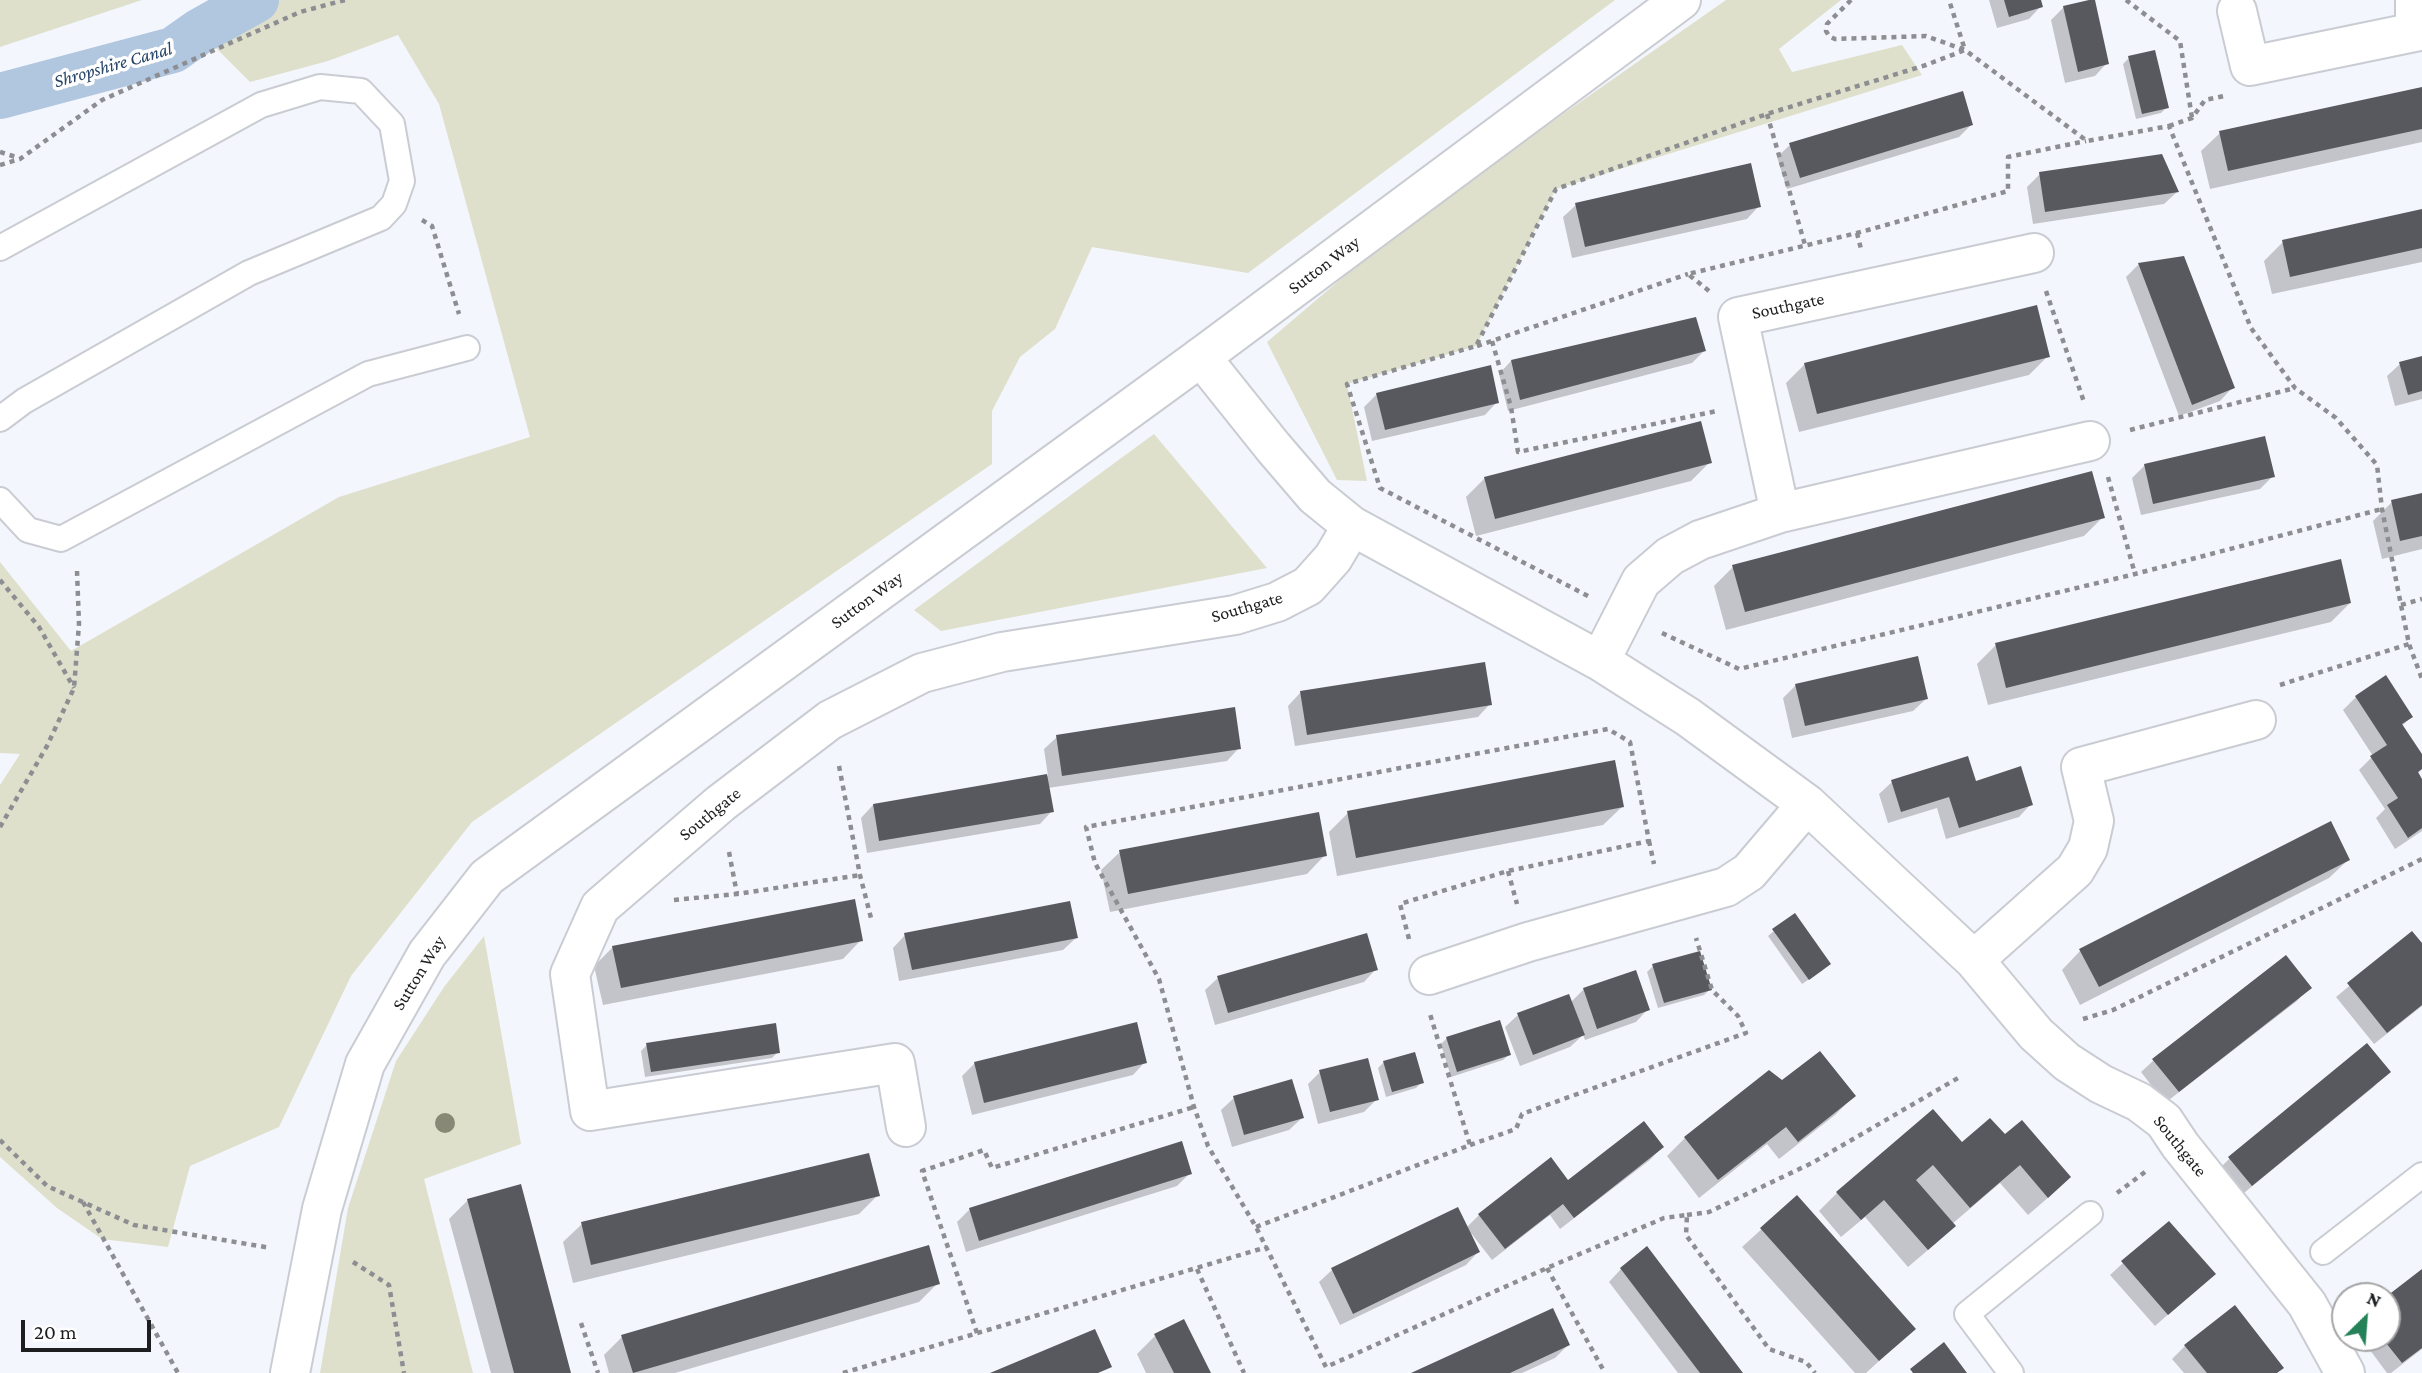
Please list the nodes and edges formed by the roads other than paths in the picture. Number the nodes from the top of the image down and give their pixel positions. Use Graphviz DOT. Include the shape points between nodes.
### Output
graph roads {
  1 [pos="1681,0"];
  2 [pos="2414,0"];
  3 [pos="2237,11"];
  4 [pos="0,248"];
  5 [pos="2034,253"];
  6 [pos="467,348"];
  7 [pos="1200,357"];
  8 [pos="0,419"];
  9 [pos="2100,428"];
  10 [pos="0,500"];
  11 [pos="1780,513"];
  12 [pos="1353,526"];
  13 [pos="1600,660"];
  14 [pos="2256,720"];
  15 [pos="1807,804"];
  16 [pos="1974,960"];
  17 [pos="1428,989"];
  18 [pos="906,1127"];
  19 [pos="2422,1175"];
  20 [pos="2090,1214"];
  21 [pos="2323,1252"];
  22 [pos="2338,1371"];
  23 [pos="290,1373"];
  24 [pos="2011,1373"];
  1 -- 7 [label="street, Sutton Way"];
  2 -- 3 [label="street" via="2415,32 2250,66"];
  4 -- 8 [label="lane" via="261,104 320,88 361,91 392,124 402,181 394,204 381,218 249,273"];
  5 -- 11 [label="street, Southgate" via="1738,317"];
  6 -- 10 [label="lane" via="368,374 61,539 28,530"];
  7 -- 12 [label="street, Southgate" via="1315,496"];
  7 -- 23 [label="street, Sutton Way" via="487,877 427,954 365,1064 322,1209"];
  9 -- 11 [label="street"];
  11 -- 13 [label="street" via="1700,540 1670,556 1641,581"];
  12 -- 13 [label="street, Southgate"];
  12 -- 18 [label="street, Southgate" via="1308,586 1277,602 1235,615 989,655 922,673 830,720 721,803 600,907 570,974 590,1111 895,1063"];
  13 -- 15 [label="street, Southgate"];
  14 -- 16 [label="street" via="2081,767 2094,821 2088,848 2075,870"];
  15 -- 16 [label="street, Southgate"];
  15 -- 17 [label="street" via="1749,872 1726,887 1528,942"];
  16 -- 22 [label="street, Southgate" via="2036,1034 2067,1062 2164,1121 2307,1304"];
  19 -- 21 [label="lane"];
  20 -- 24 [label="lane" via="1967,1314"];
}
